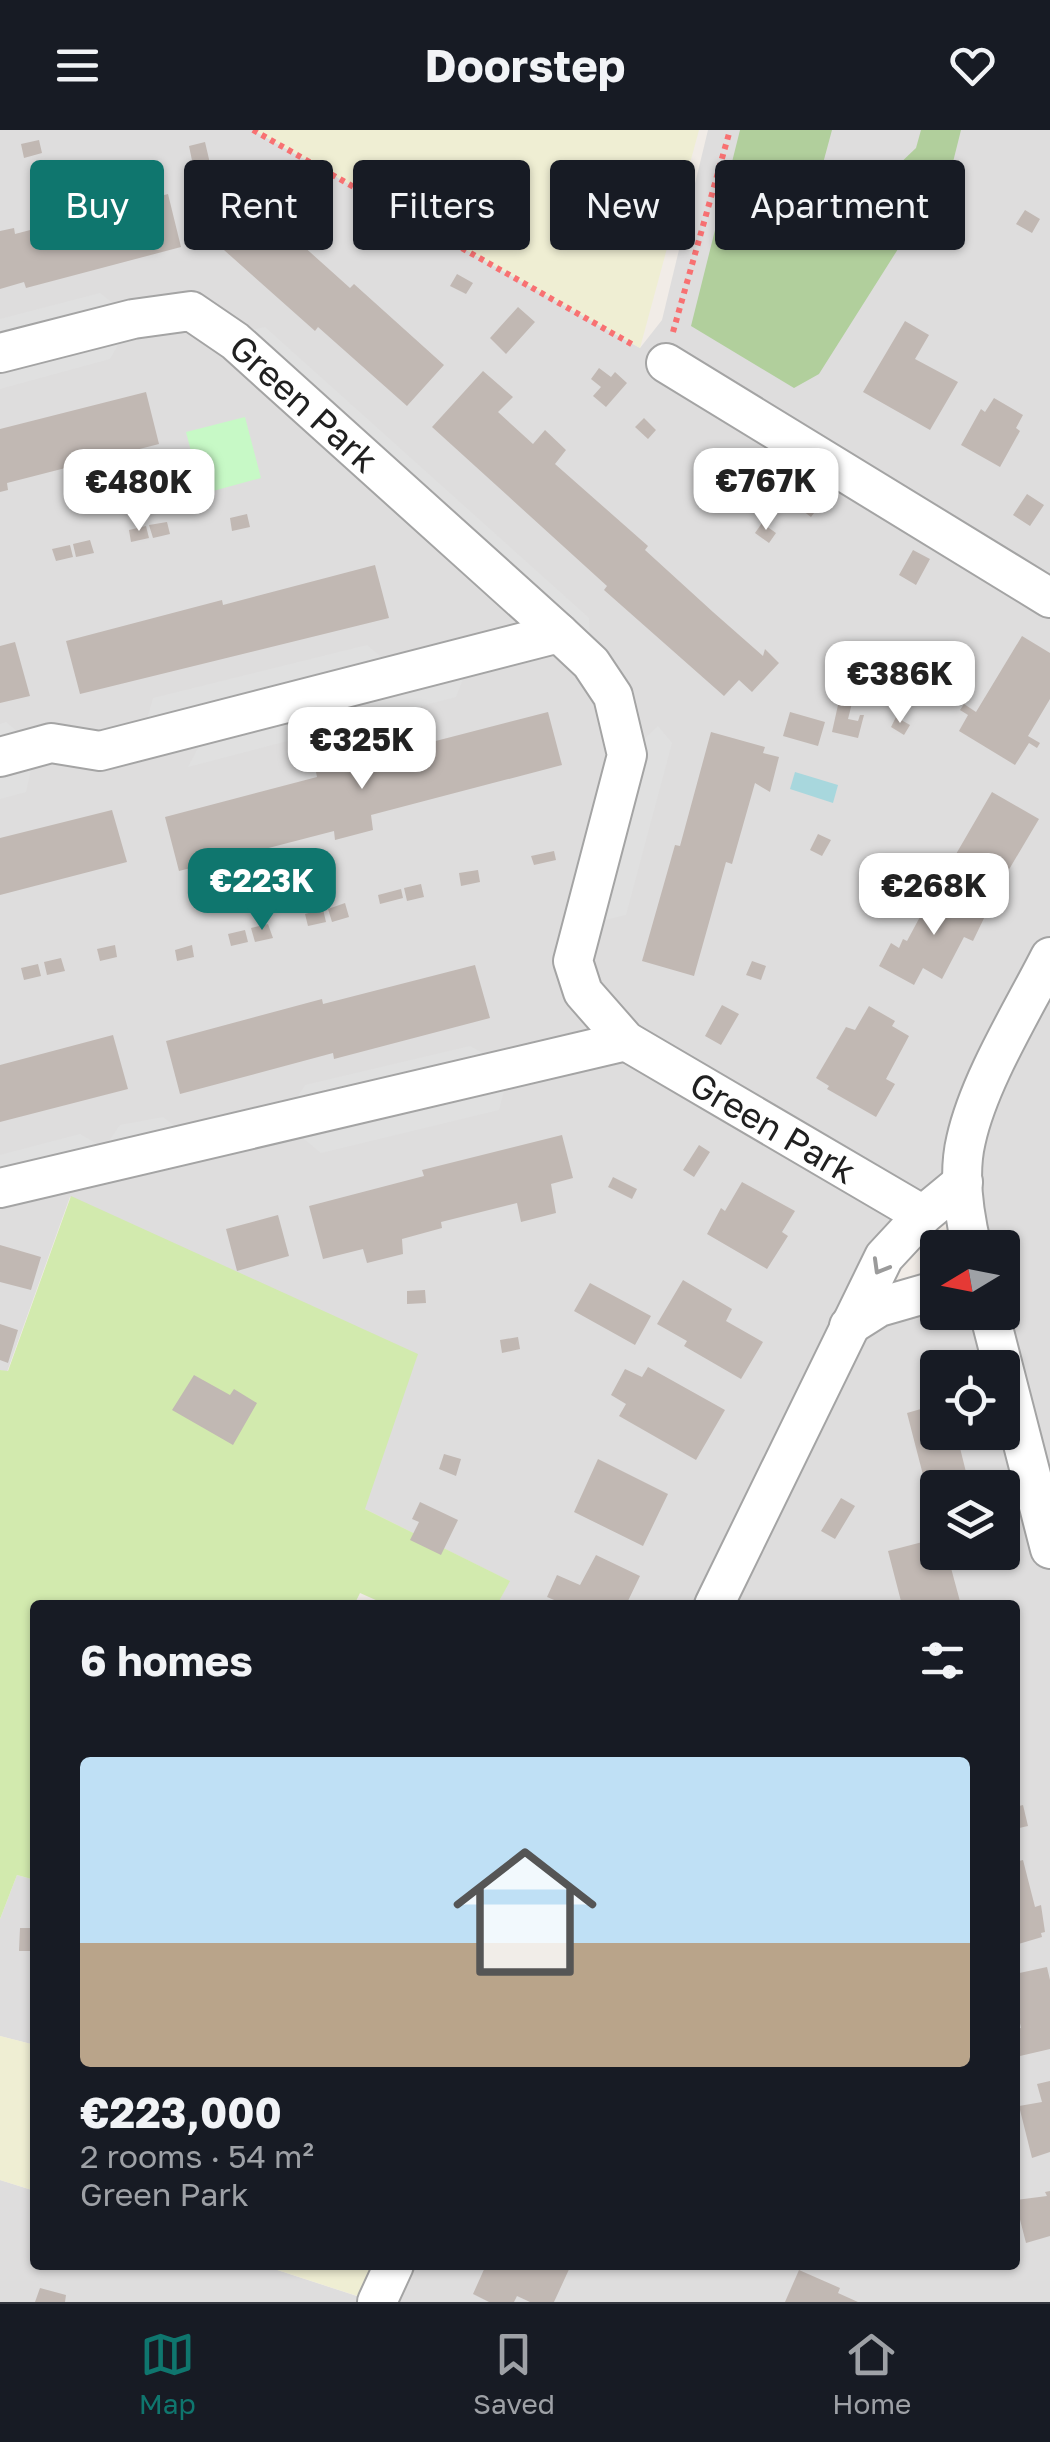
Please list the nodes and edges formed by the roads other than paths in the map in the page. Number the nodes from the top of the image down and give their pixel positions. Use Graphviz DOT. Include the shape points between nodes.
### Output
graph roads {
  1 [pos="0,353"];
  2 [pos="666,363"];
  3 [pos="1050,598"];
  4 [pos="558,633"];
  5 [pos="0,757"];
  6 [pos="1050,957"];
  7 [pos="626,1042"];
  8 [pos="963,1182"];
  9 [pos="0,1188"];
  10 [pos="923,1215"];
  11 [pos="970,1230"];
  12 [pos="920,1295"];
  13 [pos="848,1326"];
  14 [pos="994,1330"];
  15 [pos="1050,1549"];
  16 [pos="716,1600"];
  17 [pos="392,2270"];
  18 [pos="376,2302"];
  1 -- 4 [label="street, Green Park" via="190,311 236,340"];
  2 -- 3 [label="street"];
  4 -- 5 [label="street" via="100,751 50,744"];
  4 -- 7 [label="street, Green Park" via="591,663 622,723 626,754 573,962 583,992"];
  6 -- 8 [label="street" via="977,1105 965,1142"];
  7 -- 9 [label="street"];
  7 -- 10 [label="street, Green Park"];
  8 -- 10 [label="street"];
  8 -- 11 [label="street"];
  10 -- 13 [label="street, one-way" via="884,1257"];
  12 -- 13 [label="street" via="879,1307"];
  13 -- 16 [label="street"];
  14 -- 15 [label="street"];
  17 -- 18 [label="street"];
}
